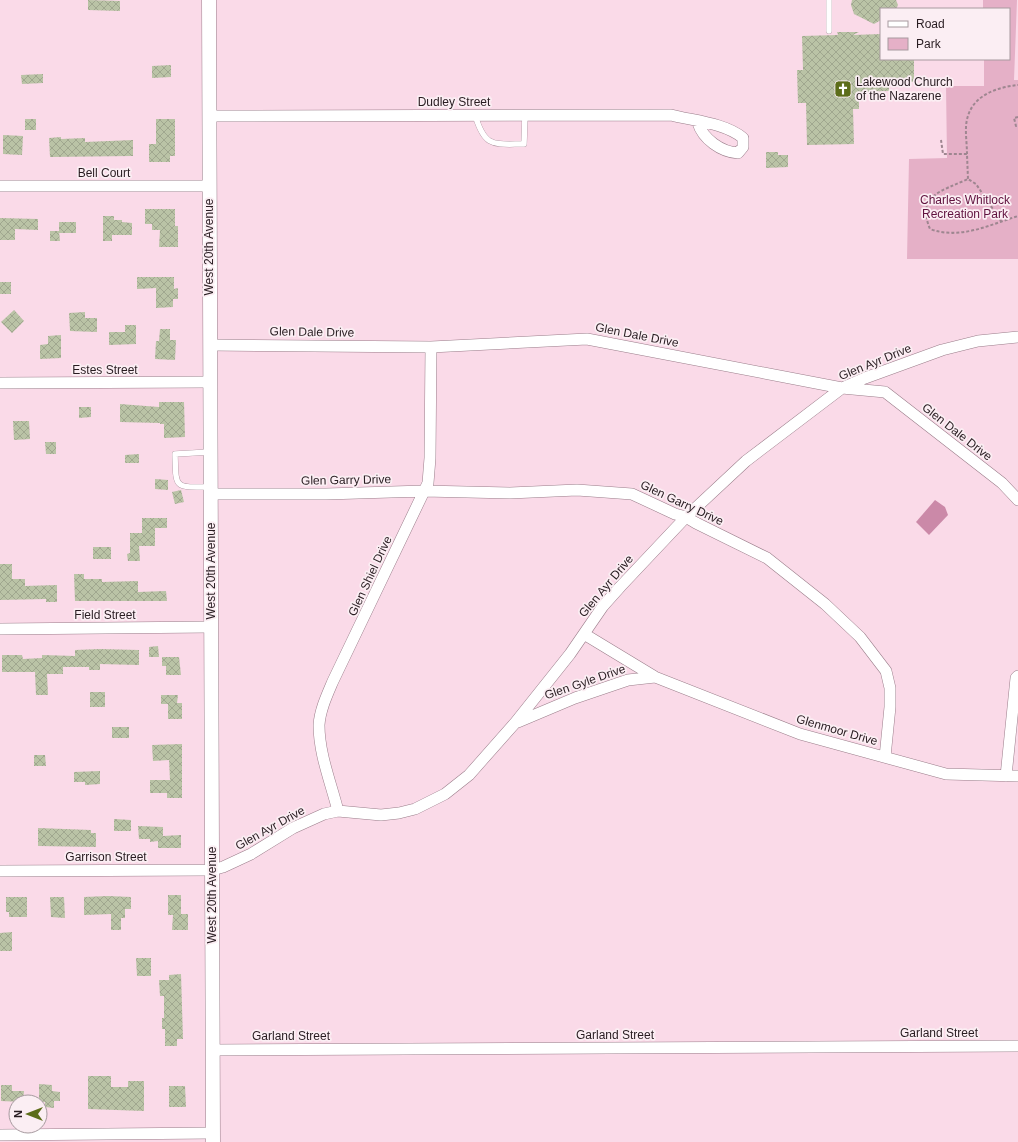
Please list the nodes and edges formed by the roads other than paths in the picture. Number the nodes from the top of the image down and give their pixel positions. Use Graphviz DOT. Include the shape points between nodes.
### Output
graph roads {
  1 [pos="209,0"];
  2 [pos="829,0"];
  3 [pos="830,31"];
  4 [pos="475,115"];
  5 [pos="525,115"];
  6 [pos="209,116"];
  7 [pos="698,123"];
  8 [pos="0,186"];
  9 [pos="209,186"];
  10 [pos="1018,337"];
  11 [pos="210,344"];
  12 [pos="431,347"];
  13 [pos="210,382"];
  14 [pos="0,383"];
  15 [pos="842,388"];
  16 [pos="210,452"];
  17 [pos="210,491"];
  18 [pos="424,491"];
  19 [pos="1018,500"];
  20 [pos="686,517"];
  21 [pos="210,627"];
  22 [pos="0,629"];
  23 [pos="584,634"];
  24 [pos="1018,676"];
  25 [pos="655,677"];
  26 [pos="515,723"];
  27 [pos="886,757"];
  28 [pos="1006,776"];
  29 [pos="1018,776"];
  30 [pos="338,811"];
  31 [pos="0,870"];
  32 [pos="212,870"];
  33 [pos="1018,1046"];
  34 [pos="212,1050"];
  35 [pos="0,1135"];
  36 [pos="213,1137"];
  1 -- 6 [label="street, West 20th Avenue"];
  2 -- 3 [label="lane"];
  4 -- 5 [label="street, Dudley Street"];
  4 -- 5 [label="lane" via="480,133 487,140 495,144 524,144"];
  4 -- 6 [label="street, Dudley Street"];
  5 -- 7 [label="street, Dudley Street" via="671,116"];
  6 -- 9 [label="street, West 20th Avenue"];
  8 -- 9 [label="street, Bell Court"];
  9 -- 11 [label="street, West 20th Avenue"];
  10 -- 15 [label="street, Glen Ayr Drive" via="978,341 942,350"];
  11 -- 12 [label="street, Glen Dale Drive"];
  11 -- 13 [label="street, West 20th Avenue"];
  12 -- 15 [label="street, Glen Dale Drive" via="587,339"];
  12 -- 18 [label="street, Glen Shiel Drive" via="430,458 428,483"];
  13 -- 14 [label="street, Estes Street"];
  13 -- 16 [label="street, West 20th Avenue"];
  15 -- 19 [label="street, Glen Dale Drive" via="885,392 1002,483"];
  15 -- 20 [label="street, Glen Ayr Drive" via="746,462"];
  16 -- 17 [label="street, West 20th Avenue"];
  16 -- 17 [label="lane" via="175,454 176,480 179,485"];
  17 -- 18 [label="street, Glen Garry Drive" via="326,494"];
  17 -- 21 [label="street, West 20th Avenue"];
  18 -- 20 [label="street, Glen Garry Drive" via="510,493 577,490 632,494"];
  18 -- 30 [label="street, Glen Shiel Drive" via="333,681 322,711 319,724 321,743"];
  20 -- 23 [label="street, Glen Ayr Drive" via="612,596"];
  20 -- 27 [label="street, Glen Garry Drive" via="767,558 825,604 860,637 886,671 890,688"];
  21 -- 22 [label="street, Field Street"];
  21 -- 32 [label="street, West 20th Avenue"];
  23 -- 25 [label="street, Glen Gyle Drive"];
  23 -- 26 [label="street, Glen Ayr Drive"];
  24 -- 28 [label="street"];
  25 -- 26 [label="street, Glen Gyle Drive" via="628,680 574,698"];
  25 -- 27 [label="street, Glenmoor Drive" via="800,734"];
  26 -- 30 [label="street, Glen Ayr Drive" via="469,775 429,804 381,815"];
  27 -- 28 [label="street, Glenmoor Drive" via="946,774"];
  28 -- 29 [label="street, Glenmoor Drive"];
  30 -- 32 [label="street, Glen Ayr Drive" via="309,820 251,854"];
  31 -- 32 [label="street, Garrison Street"];
  32 -- 34 [label="street, West 20th Avenue"];
  33 -- 34 [label="street, Garland Street"];
  34 -- 36 [label="street, West 20th Avenue"];
  35 -- 36 [label="street"];
}
